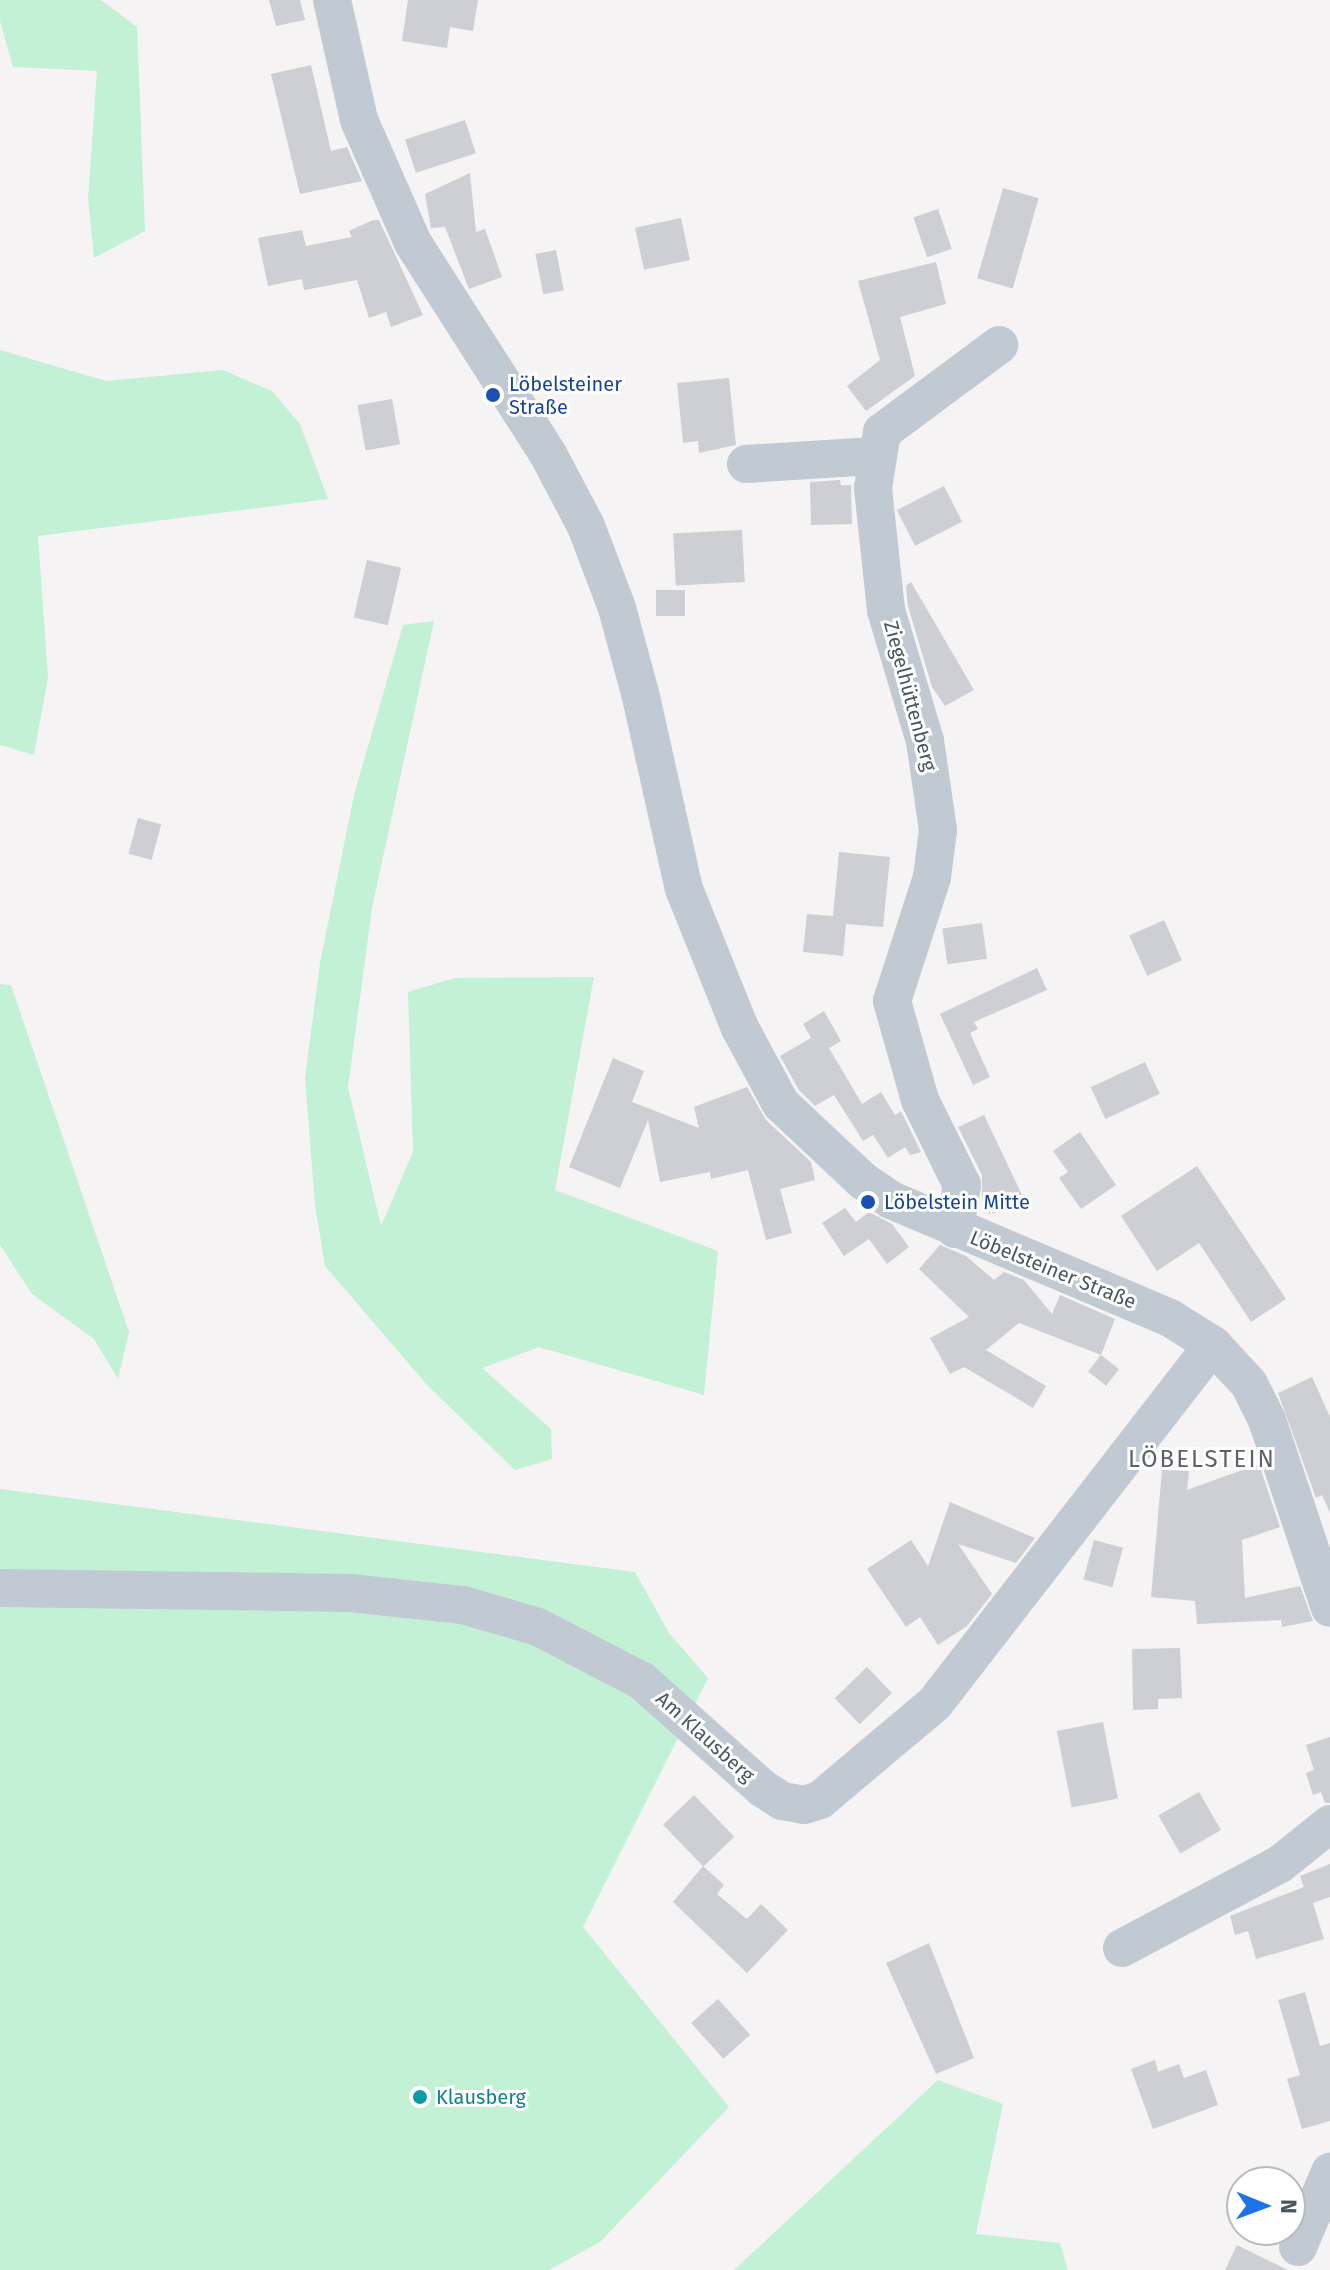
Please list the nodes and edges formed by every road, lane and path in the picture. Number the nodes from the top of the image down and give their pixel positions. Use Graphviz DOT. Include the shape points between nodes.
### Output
graph roads {
  1 [pos="332,0"];
  2 [pos="999,345"];
  3 [pos="874,456"];
  4 [pos="746,464"];
  5 [pos="955,1229"];
  6 [pos="1213,1345"];
  7 [pos="0,1588"];
  8 [pos="1330,1608"];
  9 [pos="1330,1824"];
  10 [pos="1122,1948"];
  11 [pos="1330,2172"];
  12 [pos="1298,2247"];
  1 -- 5 [label="street, Löbelsteiner Straße" via="359,120 400,217 548,454 586,526 633,667 684,889 758,1066 781,1104 863,1181"];
  2 -- 3 [label="street" via="882,432"];
  3 -- 4 [label="street"];
  3 -- 5 [label="street, Ziegelhüttenberg" via="879,572 925,741 938,830 932,877 892,1001 920,1100 962,1185"];
  5 -- 6 [label="street, Löbelsteiner Straße" via="1170,1318"];
  6 -- 7 [label="street, Am Klausberg" via="935,1703 820,1800 804,1805 782,1801 762,1788 642,1681 538,1627 463,1605 350,1593"];
  6 -- 8 [label="street, Löbelsteiner Straße" via="1249,1384 1267,1420"];
  9 -- 10 [label="street" via="1280,1864"];
  11 -- 12 [label="street"];
}
